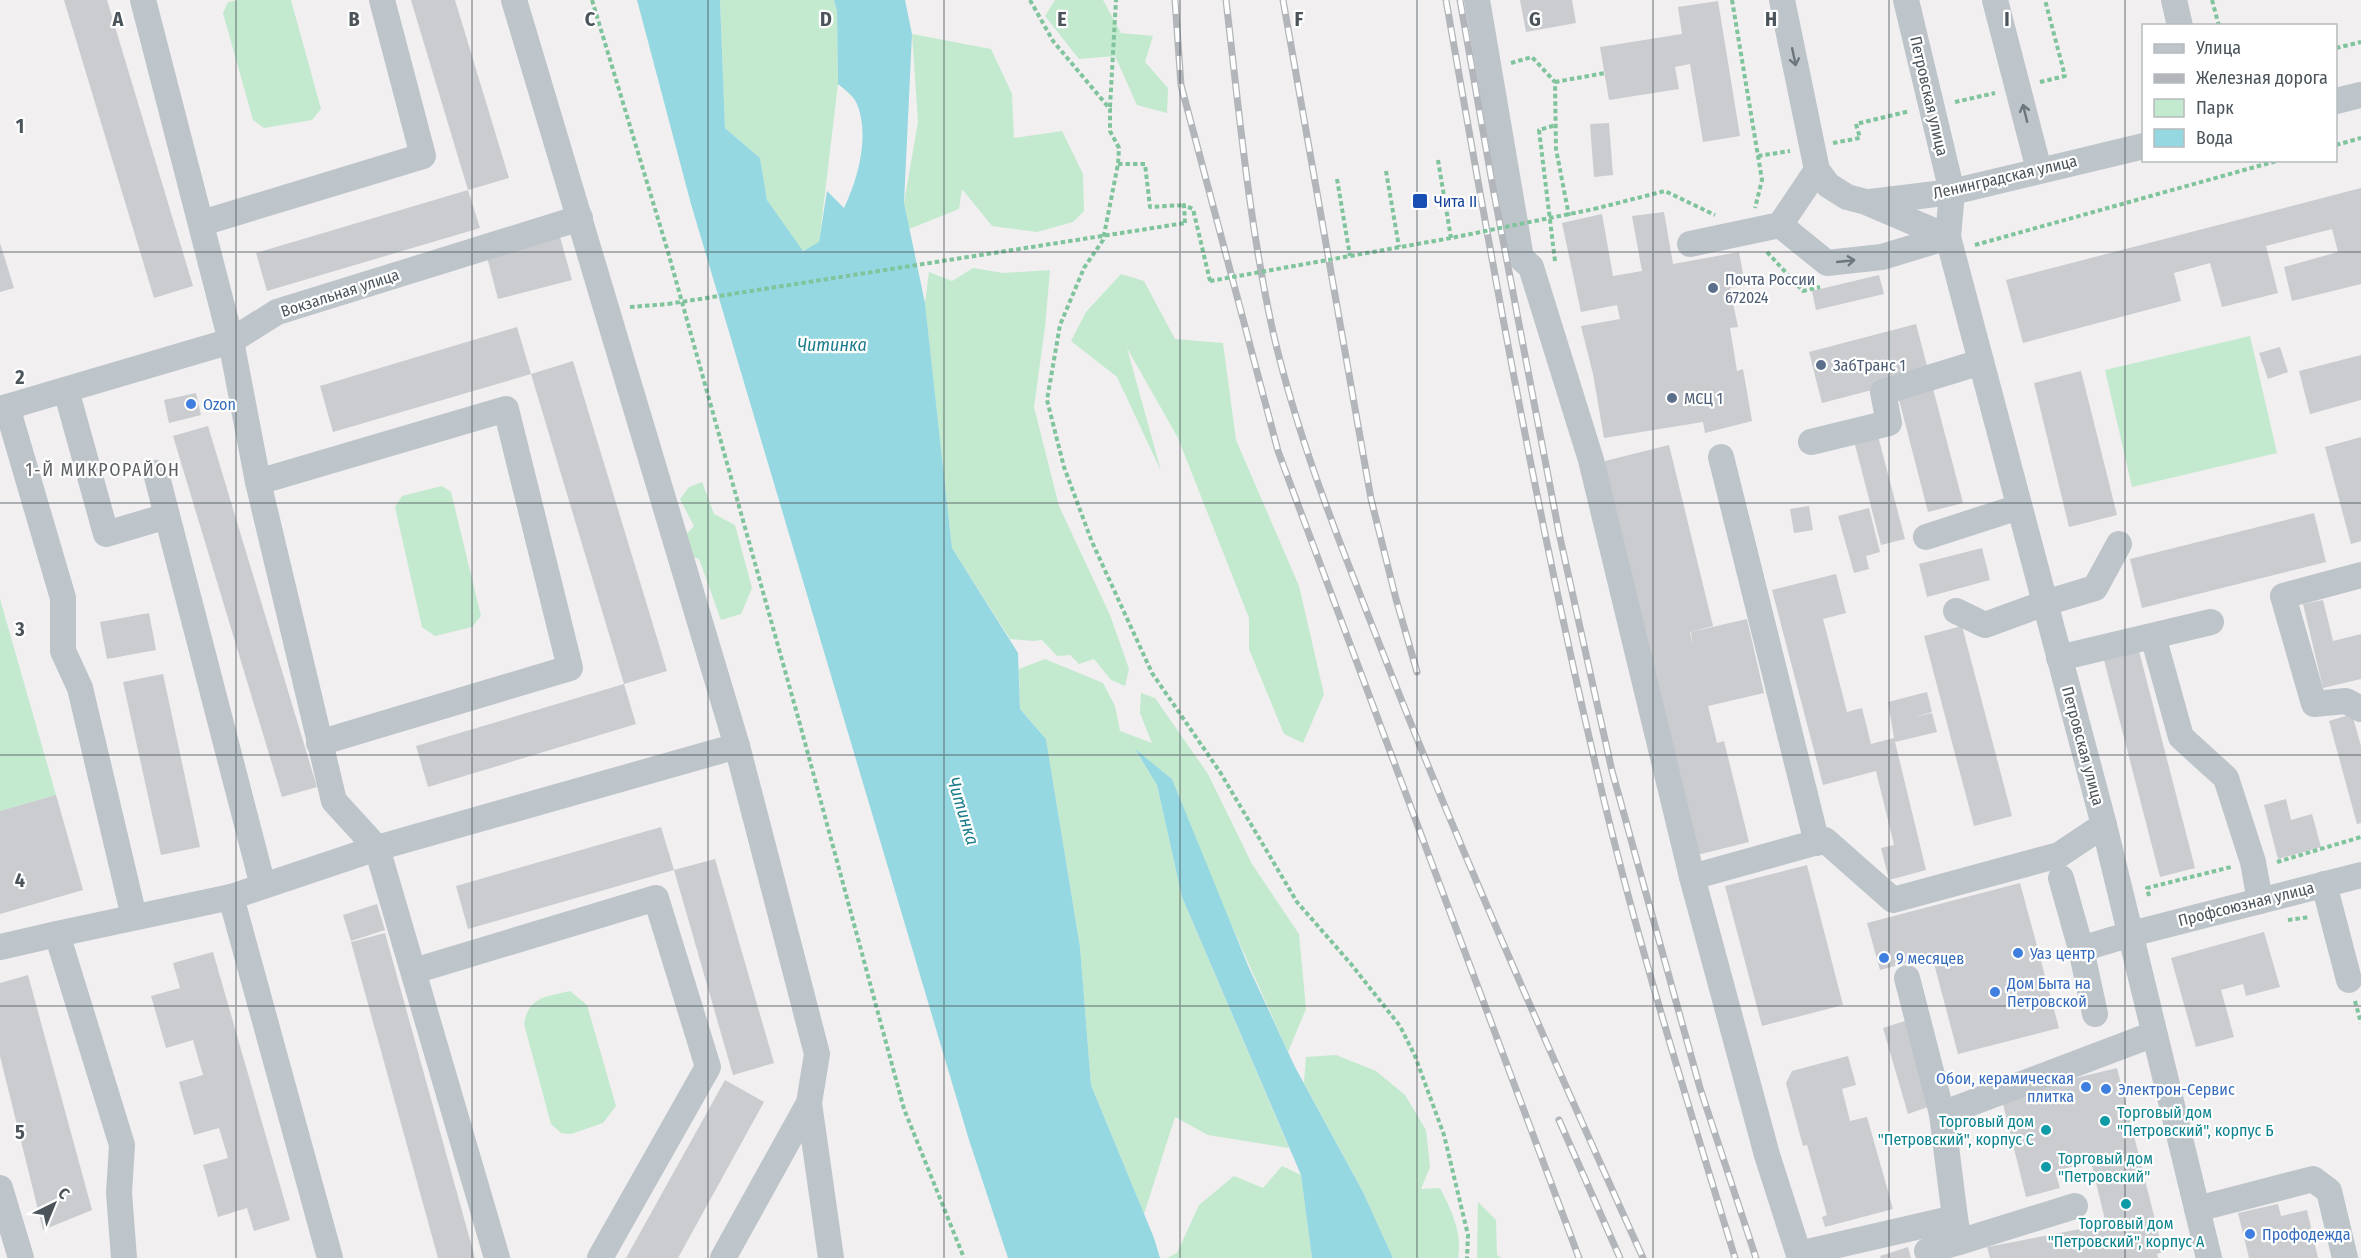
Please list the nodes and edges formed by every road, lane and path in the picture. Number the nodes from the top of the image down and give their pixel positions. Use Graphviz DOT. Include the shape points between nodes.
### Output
graph roads {
  1 [pos="142,0"];
  2 [pos="382,0"];
  3 [pos="514,0"];
  4 [pos="592,0"];
  5 [pos="1030,0"];
  6 [pos="1116,0"];
  7 [pos="1477,0"];
  8 [pos="1732,0"];
  9 [pos="1782,0"];
  10 [pos="1906,0"];
  11 [pos="1995,0"];
  12 [pos="2045,0"];
  13 [pos="2174,0"];
  14 [pos="2212,0"];
  15 [pos="2180,24"];
  16 [pos="2218,24"];
  17 [pos="2361,42"];
  18 [pos="2337,48"];
  19 [pos="1605,73"];
  20 [pos="2018,86"];
  21 [pos="2361,95"];
  22 [pos="2337,101"];
  23 [pos="1932,107"];
  24 [pos="1110,109"];
  25 [pos="1556,125"];
  26 [pos="1860,138"];
  27 [pos="2361,138"];
  28 [pos="2337,145"];
  29 [pos="2142,146"];
  30 [pos="1438,160"];
  31 [pos="2272,162"];
  32 [pos="1118,164"];
  33 [pos="1817,170"];
  34 [pos="2039,170"];
  35 [pos="1386,171"];
  36 [pos="1337,179"];
  37 [pos="1952,192"];
  38 [pos="1866,202"];
  39 [pos="1184,205"];
  40 [pos="1569,216"];
  41 [pos="580,218"];
  42 [pos="202,223"];
  43 [pos="1780,225"];
  44 [pos="1749,231"];
  45 [pos="1451,238"];
  46 [pos="1690,244"];
  47 [pos="1950,244"];
  48 [pos="1399,247"];
  49 [pos="1350,256"];
  50 [pos="1556,266"];
  51 [pos="1826,285"];
  52 [pos="628,307"];
  53 [pos="231,340"];
  54 [pos="1981,362"];
  55 [pos="66,390"];
  56 [pos="4,408"];
  57 [pos="1811,442"];
  58 [pos="1721,457"];
  59 [pos="156,473"];
  60 [pos="258,482"];
  61 [pos="2019,507"];
  62 [pos="167,516"];
  63 [pos="1926,537"];
  64 [pos="2119,544"];
  65 [pos="2361,575"];
  66 [pos="2045,603"];
  67 [pos="1956,611"];
  68 [pos="2211,622"];
  69 [pos="2153,636"];
  70 [pos="2059,658"];
  71 [pos="2361,709"];
  72 [pos="319,743"];
  73 [pos="738,746"];
  74 [pos="2104,825"];
  75 [pos="1817,843"];
  76 [pos="377,848"];
  77 [pos="2361,875"];
  78 [pos="1692,877"];
  79 [pos="2061,878"];
  80 [pos="2324,884"];
  81 [pos="263,886"];
  82 [pos="231,897"];
  83 [pos="2260,901"];
  84 [pos="134,918"];
  85 [pos="57,934"];
  86 [pos="2131,934"];
  87 [pos="0,946"];
  88 [pos="2081,949"];
  89 [pos="414,971"];
  90 [pos="1907,978"];
  91 [pos="2349,980"];
  92 [pos="2095,1014"];
  93 [pos="2154,1034"];
  94 [pos="809,1103"];
  95 [pos="1942,1114"];
  96 [pos="0,1188"];
  97 [pos="2075,1206"];
  98 [pos="2197,1209"];
  99 [pos="1957,1230"];
  100 [pos="1927,1251"];
  101 [pos="1799,1256"];
  102 [pos="21,1258"];
  103 [pos="124,1258"];
  104 [pos="330,1258"];
  105 [pos="497,1258"];
  106 [pos="600,1258"];
  107 [pos="723,1258"];
  108 [pos="831,1258"];
  109 [pos="964,1258"];
  110 [pos="1467,1258"];
  111 [pos="2209,1258"];
  112 [pos="2345,1258"];
  1 -- 42 [label="street"];
  2 -- 42 [label="street" via="423,156"];
  3 -- 41 [label="street"];
  4 -- 109 [label="path" via="668,252 904,1109"];
  5 -- 24 [label="path" via="1053,41"];
  6 -- 24 [label="path"];
  7 -- 78 [label="street" via="1521,258 1531,267 1591,460"];
  8 -- 44 [label="path" via="1762,180"];
  9 -- 33 [label="street, one-way"];
  10 -- 23 [label="street, Петровская улица"];
  11 -- 20 [label="street"];
  12 -- 20 [label="path" via="2065,76"];
  13 -- 15 [label="street"];
  14 -- 16 [label="path"];
  17 -- 18 [label="path"];
  19 -- 25 [label="path" via="1555,82"];
  20 -- 23 [label="path"];
  34 -- 20 [label="street, one-way"];
  21 -- 22 [label="street"];
  23 -- 26 [label="path" via="1856,124"];
  23 -- 37 [label="street, Петровская улица"];
  24 -- 32 [label="path" via="1110,131 1119,148"];
  25 -- 40 [label="path" via="1556,148"];
  25 -- 50 [label="path" via="1539,130"];
  27 -- 28 [label="path"];
  29 -- 34 [label="street, Ленинградская улица"];
  30 -- 45 [label="path"];
  31 -- 47 [label="path"];
  32 -- 39 [label="path" via="1145,164 1150,207"];
  32 -- 110 [label="path" via="1103,240 1084,268 1060,325 1047,400 1064,467 1092,542 1152,673 1220,772 1297,902 1400,1026 1444,1135 1468,1235"];
  33 -- 38 [label="street" via="1828,185 1847,197"];
  33 -- 43 [label="street"];
  34 -- 37 [label="street, Ленинградская улица"];
  35 -- 48 [label="path"];
  36 -- 49 [label="path"];
  37 -- 38 [label="street, Ленинградская улица"];
  37 -- 47 [label="street, Петровская улица"];
  38 -- 47 [label="street"];
  39 -- 49 [label="path, bridge" via="1193,209 1210,281"];
  39 -- 52 [label="path, bridge" via="1185,223"];
  40 -- 44 [label="path, bridge" via="1665,191"];
  40 -- 45 [label="path, bridge"];
  41 -- 53 [label="street, Вокзальная улица" via="277,312"];
  41 -- 73 [label="street"];
  42 -- 53 [label="street"];
  43 -- 44 [label="street"];
  43 -- 47 [label="street, one-way" via="1827,263"];
  44 -- 46 [label="street"];
  44 -- 51 [label="path" via="1803,291"];
  45 -- 48 [label="path, bridge"];
  47 -- 54 [label="street, Петровская улица"];
  48 -- 49 [label="path, bridge"];
  53 -- 55 [label="street, Вокзальная улица"];
  53 -- 60 [label="street"];
  54 -- 57 [label="street" via="1883,392 1889,423"];
  54 -- 61 [label="street, Петровская улица"];
  55 -- 56 [label="street, Вокзальная улица"];
  55 -- 62 [label="street" via="106,534"];
  56 -- 84 [label="street" via="63,597 63,651 80,688"];
  58 -- 75 [label="street"];
  59 -- 62 [label="street"];
  60 -- 72 [label="street"];
  60 -- 72 [label="street" via="506,409 570,668"];
  61 -- 63 [label="street"];
  61 -- 66 [label="street, Петровская улица"];
  62 -- 81 [label="street"];
  64 -- 66 [label="street" via="2095,588"];
  65 -- 71 [label="street" via="2283,596 2314,704 2346,701"];
  66 -- 67 [label="street" via="1984,624"];
  66 -- 70 [label="street, Петровская улица"];
  68 -- 69 [label="street"];
  69 -- 70 [label="street"];
  69 -- 83 [label="street" via="2181,737 2226,778 2253,862"];
  70 -- 74 [label="street, Петровская улица"];
  72 -- 76 [label="street" via="334,801"];
  73 -- 76 [label="street"];
  73 -- 94 [label="street" via="817,1054"];
  74 -- 75 [label="street" via="2059,855 1893,900 1825,840"];
  74 -- 86 [label="street, Петровская улица"];
  75 -- 78 [label="street"];
  76 -- 81 [label="street"];
  76 -- 89 [label="street"];
  77 -- 80 [label="street, Профсоюзная улица"];
  78 -- 101 [label="street" via="1767,1155"];
  79 -- 88 [label="street"];
  80 -- 83 [label="street, Профсоюзная улица"];
  80 -- 91 [label="street"];
  81 -- 82 [label="street"];
  82 -- 84 [label="street"];
  82 -- 104 [label="street"];
  83 -- 86 [label="street, Профсоюзная улица"];
  84 -- 85 [label="street"];
  85 -- 87 [label="street"];
  85 -- 103 [label="street" via="122,1145 118,1193"];
  86 -- 88 [label="street, Профсоюзная улица"];
  86 -- 93 [label="street, Петровская улица"];
  88 -- 92 [label="street"];
  89 -- 105 [label="street"];
  89 -- 106 [label="street" via="656,898 708,1067"];
  90 -- 95 [label="street"];
  93 -- 95 [label="street"];
  93 -- 98 [label="street, Петровская улица"];
  94 -- 107 [label="street"];
  94 -- 108 [label="street"];
  95 -- 99 [label="street"];
  96 -- 102 [label="street"];
  97 -- 99 [label="street"];
  98 -- 111 [label="street, Петровская улица"];
  98 -- 112 [label="street" via="2313,1179 2329,1191"];
  99 -- 100 [label="street"];
  99 -- 101 [label="street"];
}
